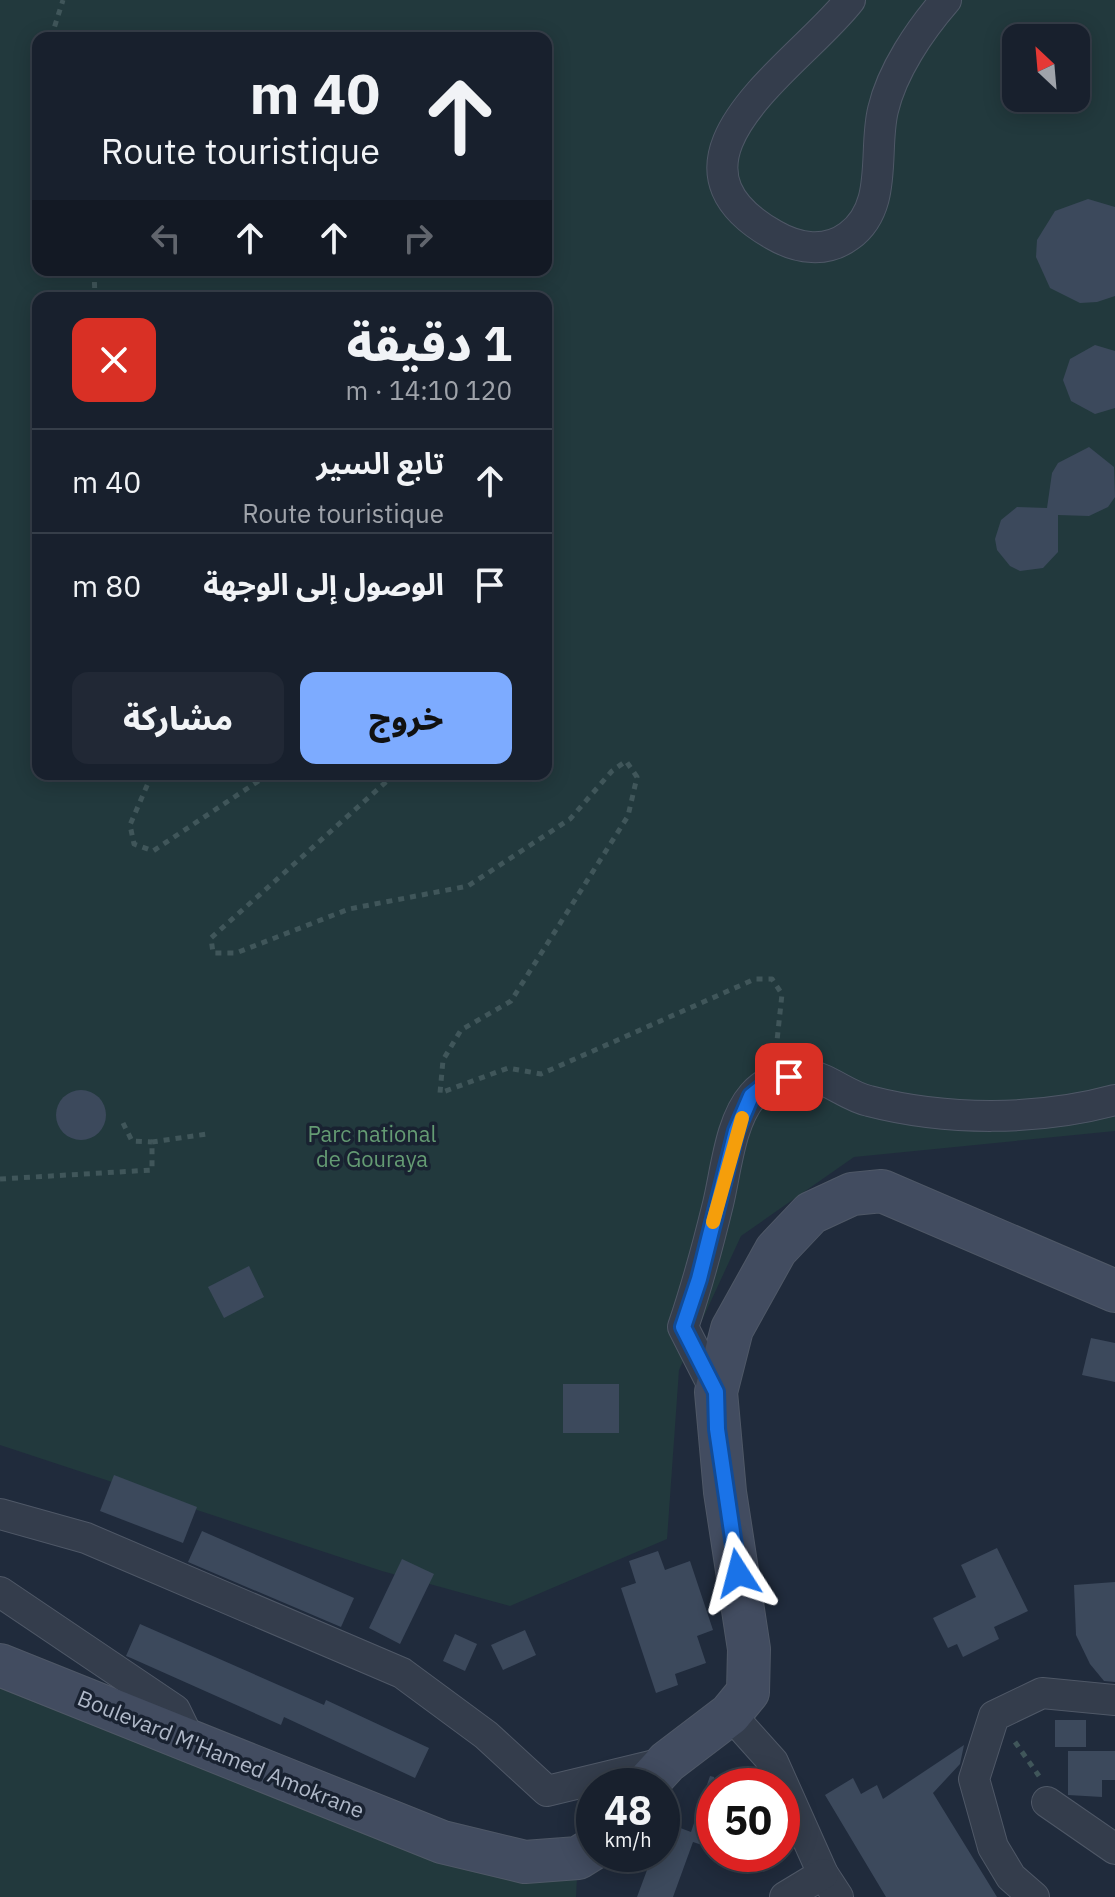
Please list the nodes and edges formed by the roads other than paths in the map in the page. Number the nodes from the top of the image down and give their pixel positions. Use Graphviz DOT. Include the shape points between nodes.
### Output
graph roads {
  1 [pos="850,0"];
  2 [pos="946,0"];
  3 [pos="1115,1100"];
  4 [pos="1115,1291"];
  5 [pos="716,1392"];
  6 [pos="0,1514"];
  7 [pos="0,1592"];
  8 [pos="0,1665"];
  9 [pos="1115,1700"];
  10 [pos="730,1714"];
  11 [pos="190,1741"];
  12 [pos="663,1768"];
  13 [pos="576,1786"];
  14 [pos="1047,1802"];
  15 [pos="1115,1849"];
  16 [pos="576,1858"];
  17 [pos="831,1886"];
  18 [pos="785,1897"];
  19 [pos="1034,1897"];
  1 -- 2 [label="street" via="812,45 756,95 728,137 724,181 736,202 754,221 790,243 821,248 849,236 859,225 875,189 883,110 903,64"];
  3 -- 5 [label="street" via="1053,1111 916,1113 857,1098 806,1075 772,1079 751,1096 736,1131 683,1327"];
  4 -- 5 [label="main road" via="882,1191 852,1194 811,1213 776,1250 732,1329"];
  5 -- 10 [label="main road" via="749,1649 748,1692"];
  6 -- 13 [label="street" via="86,1538 402,1673 486,1735 547,1791"];
  7 -- 11 [label="street" via="175,1710"];
  8 -- 11 [label="main road, Boulevard M'Hamed Amokrane"];
  9 -- 19 [label="street" via="1042,1693 994,1716 974,1779 993,1847 1011,1877"];
  10 -- 12 [label="main road"];
  10 -- 17 [label="street" via="773,1762"];
  11 -- 16 [label="main road, Boulevard M'Hamed Amokrane" via="442,1842 525,1862"];
  14 -- 15 [label="street"];
  17 -- 18 [label="street"];
}
